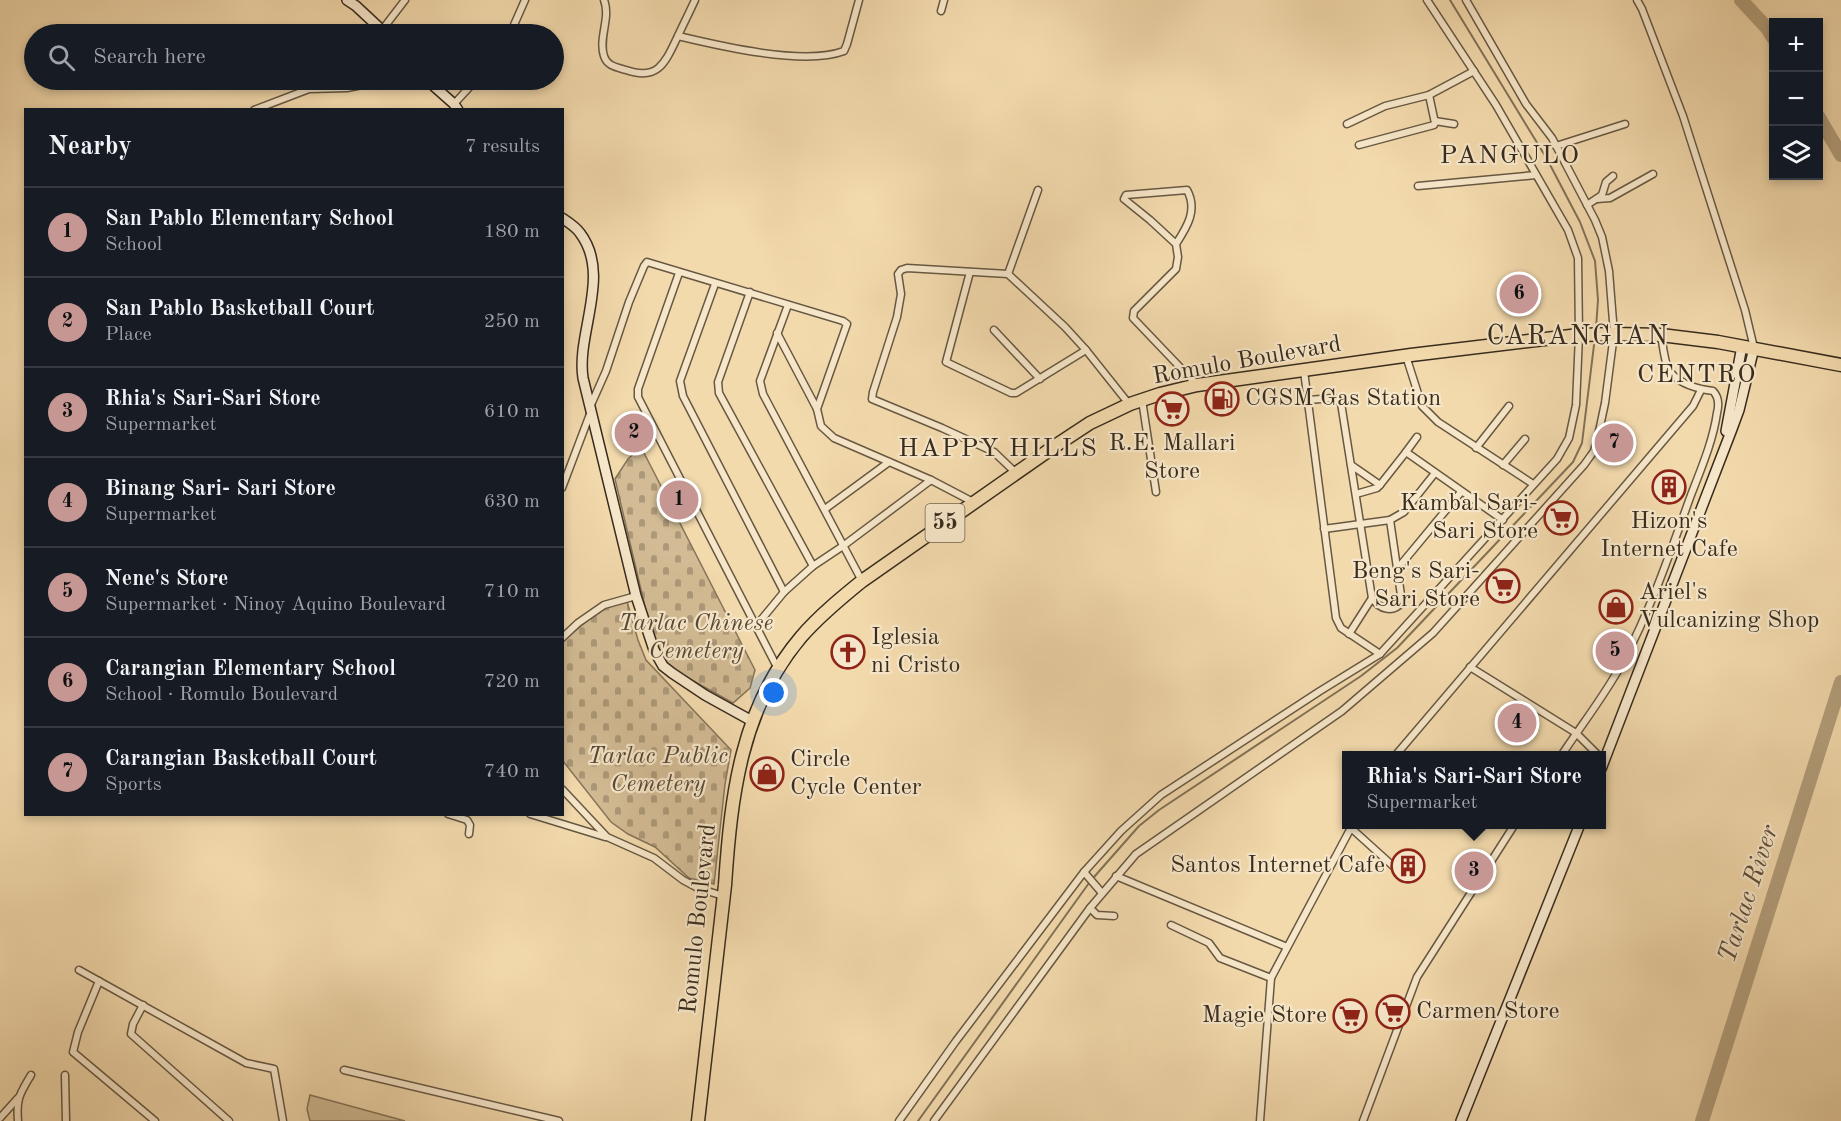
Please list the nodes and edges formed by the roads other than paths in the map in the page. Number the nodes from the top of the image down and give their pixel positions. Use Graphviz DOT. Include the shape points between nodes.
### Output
graph roads {
  1 [pos="405,0"];
  2 [pos="525,0"];
  3 [pos="604,0"];
  4 [pos="695,0"];
  5 [pos="859,0"];
  6 [pos="944,0"];
  7 [pos="1427,0"];
  8 [pos="1466,0"];
  9 [pos="1636,0"];
  10 [pos="353,2"];
  11 [pos="940,11"];
  12 [pos="376,24"];
  13 [pos="389,24"];
  14 [pos="514,24"];
  15 [pos="678,36"];
  16 [pos="1474,71"];
  17 [pos="306,90"];
  18 [pos="438,90"];
  19 [pos="468,90"];
  20 [pos="1429,95"];
  21 [pos="456,107"];
  22 [pos="259,108"];
  23 [pos="1435,121"];
  24 [pos="1347,124"];
  25 [pos="1454,124"];
  26 [pos="1625,124"];
  27 [pos="1359,145"];
  28 [pos="1556,146"];
  29 [pos="1653,174"];
  30 [pos="1536,175"];
  31 [pos="1613,176"];
  32 [pos="1419,186"];
  33 [pos="1038,190"];
  34 [pos="1597,199"];
  35 [pos="1587,206"];
  36 [pos="564,220"];
  37 [pos="1176,244"];
  38 [pos="970,272"];
  39 [pos="679,273"];
  40 [pos="1008,274"];
  41 [pos="715,284"];
  42 [pos="750,292"];
  43 [pos="788,305"];
  44 [pos="994,330"];
  45 [pos="777,333"];
  46 [pos="1614,334"];
  47 [pos="1579,335"];
  48 [pos="1661,336"];
  49 [pos="1753,348"];
  50 [pos="1086,350"];
  51 [pos="1406,356"];
  52 [pos="1841,365"];
  53 [pos="1304,371"];
  54 [pos="1040,379"];
  55 [pos="1197,385"];
  56 [pos="1701,390"];
  57 [pos="1308,400"];
  58 [pos="1136,402"];
  59 [pos="1509,406"];
  60 [pos="817,409"];
  61 [pos="590,410"];
  62 [pos="1417,437"];
  63 [pos="1525,439"];
  64 [pos="1476,448"];
  65 [pos="1406,452"];
  66 [pos="889,462"];
  67 [pos="1351,465"];
  68 [pos="1503,465"];
  69 [pos="1435,472"];
  70 [pos="1016,473"];
  71 [pos="931,480"];
  72 [pos="564,482"];
  73 [pos="1533,484"];
  74 [pos="1380,485"];
  75 [pos="1156,492"];
  76 [pos="1461,492"];
  77 [pos="1356,494"];
  78 [pos="974,503"];
  79 [pos="825,509"];
  80 [pos="1390,520"];
  81 [pos="1503,520"];
  82 [pos="1360,526"];
  83 [pos="1324,529"];
  84 [pos="843,546"];
  85 [pos="813,566"];
  86 [pos="1398,568"];
  87 [pos="862,580"];
  88 [pos="784,592"];
  89 [pos="636,596"];
  90 [pos="1372,598"];
  91 [pos="756,626"];
  92 [pos="1349,633"];
  93 [pos="564,636"];
  94 [pos="1380,654"];
  95 [pos="1470,667"];
  96 [pos="779,670"];
  97 [pos="752,721"];
  98 [pos="1576,734"];
  99 [pos="1399,751"];
  100 [pos="1564,751"];
  101 [pos="1592,751"];
  102 [pos="1606,751"];
  103 [pos="564,791"];
  104 [pos="454,816"];
  105 [pos="537,816"];
  106 [pos="1350,829"];
  107 [pos="1355,829"];
  108 [pos="1512,829"];
  109 [pos="1578,829"];
  110 [pos="469,834"];
  111 [pos="607,837"];
  112 [pos="1393,866"];
  113 [pos="1084,872"];
  114 [pos="1116,876"];
  115 [pos="1102,892"];
  116 [pos="723,896"];
  117 [pos="1090,908"];
  118 [pos="1113,916"];
  119 [pos="1171,925"];
  120 [pos="1287,947"];
  121 [pos="79,970"];
  122 [pos="1270,978"];
  123 [pos="99,981"];
  124 [pos="143,1005"];
  125 [pos="344,1070"];
  126 [pos="32,1075"];
  127 [pos="65,1075"];
  128 [pos="18,1097"];
  129 [pos="0,1118"];
  130 [pos="18,1121"];
  131 [pos="66,1121"];
  132 [pos="155,1121"];
  133 [pos="229,1121"];
  134 [pos="283,1121"];
  135 [pos="559,1121"];
  136 [pos="698,1121"];
  137 [pos="899,1121"];
  138 [pos="934,1121"];
  139 [pos="1260,1121"];
  140 [pos="1363,1121"];
  141 [pos="1461,1121"];
  1 -- 13 [label="street"];
  2 -- 14 [label="street"];
  3 -- 15 [label="street" via="607,7 603,51 609,64 638,74 654,71 665,63"];
  4 -- 15 [label="street"];
  5 -- 15 [label="street" via="844,51 833,55 800,56 737,49"];
  6 -- 11 [label="street"];
  7 -- 16 [label="street"];
  8 -- 28 [label="street" via="1526,104"];
  9 -- 49 [label="street" via="1683,116 1746,310"];
  10 -- 12 [label="main road"];
  16 -- 20 [label="street"];
  16 -- 30 [label="street"];
  17 -- 22 [label="street"];
  18 -- 21 [label="main road"];
  19 -- 21 [label="street"];
  20 -- 23 [label="street"];
  20 -- 24 [label="street" via="1385,106"];
  23 -- 25 [label="street"];
  23 -- 27 [label="street" via="1434,125"];
  26 -- 28 [label="street"];
  28 -- 35 [label="street"];
  29 -- 34 [label="street" via="1610,198"];
  30 -- 32 [label="street"];
  30 -- 47 [label="street" via="1568,230 1578,258"];
  31 -- 34 [label="street"];
  33 -- 40 [label="street"];
  34 -- 35 [label="street"];
  35 -- 46 [label="street" via="1602,237"];
  36 -- 61 [label="main road" via="580,232 590,253 594,277 581,367"];
  37 -- 37 [label="street" via="1191,214 1187,190 1125,195 1124,199"];
  37 -- 55 [label="street" via="1176,269 1132,315"];
  38 -- 40 [label="street"];
  38 -- 54 [label="street" via="946,362 1011,393"];
  38 -- 70 [label="street" via="901,270 897,317 872,399 994,452"];
  39 -- 41 [label="street"];
  39 -- 61 [label="street" via="648,262 644,266"];
  39 -- 91 [label="street" via="638,398"];
  40 -- 50 [label="street"];
  41 -- 42 [label="street"];
  41 -- 88 [label="street" via="680,381 683,396"];
  42 -- 43 [label="street"];
  42 -- 85 [label="street" via="718,382 719,393"];
  43 -- 45 [label="street"];
  43 -- 60 [label="street" via="847,324"];
  44 -- 54 [label="street"];
  45 -- 60 [label="street"];
  45 -- 79 [label="street" via="760,381 763,394"];
  46 -- 47 [label="highway, Romulo Boulevard / 55"];
  46 -- 48 [label="highway, Romulo Boulevard / 55"];
  46 -- 114 [label="street" via="1594,451 1433,633 1342,711 1136,854"];
  47 -- 51 [label="highway, Romulo Boulevard / 55"];
  47 -- 73 [label="street" via="1576,405 1569,438 1557,459"];
  48 -- 49 [label="highway, Romulo Boulevard / 55"];
  48 -- 56 [label="street" via="1671,373"];
  49 -- 52 [label="highway, Romulo Boulevard / 55"];
  49 -- 102 [label="main road" via="1726,431 1726,443"];
  50 -- 54 [label="street"];
  50 -- 58 [label="street"];
  51 -- 53 [label="highway, Romulo Boulevard / 55"];
  51 -- 64 [label="street" via="1422,406"];
  53 -- 55 [label="highway, Romulo Boulevard / 55"];
  53 -- 57 [label="street"];
  55 -- 58 [label="highway, Romulo Boulevard / 55"];
  56 -- 95 [label="street" via="1693,406"];
  56 -- 98 [label="street" via="1717,395 1718,411 1682,521 1623,661"];
  57 -- 67 [label="street" via="1334,398 1341,403"];
  57 -- 83 [label="street"];
  58 -- 70 [label="highway, Romulo Boulevard / 55" via="1090,423"];
  58 -- 75 [label="street"];
  59 -- 64 [label="street"];
  60 -- 66 [label="street" via="821,426 834,438"];
  61 -- 72 [label="street"];
  61 -- 89 [label="main road"];
  62 -- 65 [label="street"];
  63 -- 68 [label="street"];
  64 -- 68 [label="street"];
  65 -- 69 [label="street"];
  65 -- 74 [label="street"];
  66 -- 71 [label="street"];
  66 -- 79 [label="street"];
  67 -- 74 [label="street"];
  67 -- 77 [label="street"];
  68 -- 73 [label="street"];
  69 -- 76 [label="street"];
  69 -- 80 [label="street" via="1404,512"];
  70 -- 78 [label="highway, Romulo Boulevard / 55"];
  71 -- 78 [label="street"];
  71 -- 84 [label="street"];
  73 -- 81 [label="street"];
  74 -- 77 [label="street"];
  76 -- 81 [label="street"];
  76 -- 86 [label="street"];
  77 -- 82 [label="street"];
  78 -- 87 [label="highway, Romulo Boulevard / 55"];
  79 -- 84 [label="street"];
  80 -- 82 [label="street"];
  80 -- 86 [label="street"];
  81 -- 94 [label="street"];
  82 -- 83 [label="street"];
  82 -- 90 [label="street"];
  83 -- 92 [label="street" via="1336,618"];
  84 -- 85 [label="street"];
  84 -- 87 [label="street"];
  85 -- 88 [label="street"];
  86 -- 90 [label="street" via="1402,602 1398,607 1382,608"];
  87 -- 96 [label="highway, Romulo Boulevard / 55" via="802,636"];
  88 -- 91 [label="street"];
  89 -- 93 [label="street" via="604,605"];
  89 -- 97 [label="main road" via="663,666"];
  90 -- 92 [label="street"];
  91 -- 96 [label="street"];
  92 -- 94 [label="street"];
  94 -- 113 [label="street" via="1161,795"];
  95 -- 98 [label="street"];
  95 -- 99 [label="street"];
  96 -- 97 [label="highway, Romulo Boulevard / 55"];
  97 -- 116 [label="highway, Romulo Boulevard / 55" via="738,771"];
  98 -- 100 [label="street"];
  98 -- 101 [label="street"];
  103 -- 111 [label="street"];
  104 -- 110 [label="street" via="467,820"];
  105 -- 111 [label="street"];
  106 -- 120 [label="street"];
  107 -- 112 [label="street"];
  108 -- 140 [label="street" via="1417,977"];
  109 -- 141 [label="main road"];
  111 -- 116 [label="street" via="654,858 698,888"];
  113 -- 115 [label="street"];
  113 -- 137 [label="street"];
  114 -- 115 [label="street"];
  114 -- 120 [label="street"];
  115 -- 117 [label="street"];
  116 -- 136 [label="highway, Romulo Boulevard / 55"];
  117 -- 118 [label="street" via="1097,915"];
  117 -- 138 [label="street"];
  119 -- 122 [label="street" via="1209,943 1220,958"];
  120 -- 122 [label="street"];
  121 -- 123 [label="street"];
  122 -- 139 [label="street"];
  123 -- 124 [label="street"];
  123 -- 132 [label="street" via="73,1052"];
  124 -- 133 [label="street" via="131,1034"];
  124 -- 134 [label="street" via="246,1063 274,1069"];
  125 -- 135 [label="street"];
  126 -- 128 [label="street"];
  127 -- 131 [label="street"];
  128 -- 129 [label="street"];
  128 -- 130 [label="street"];
}
